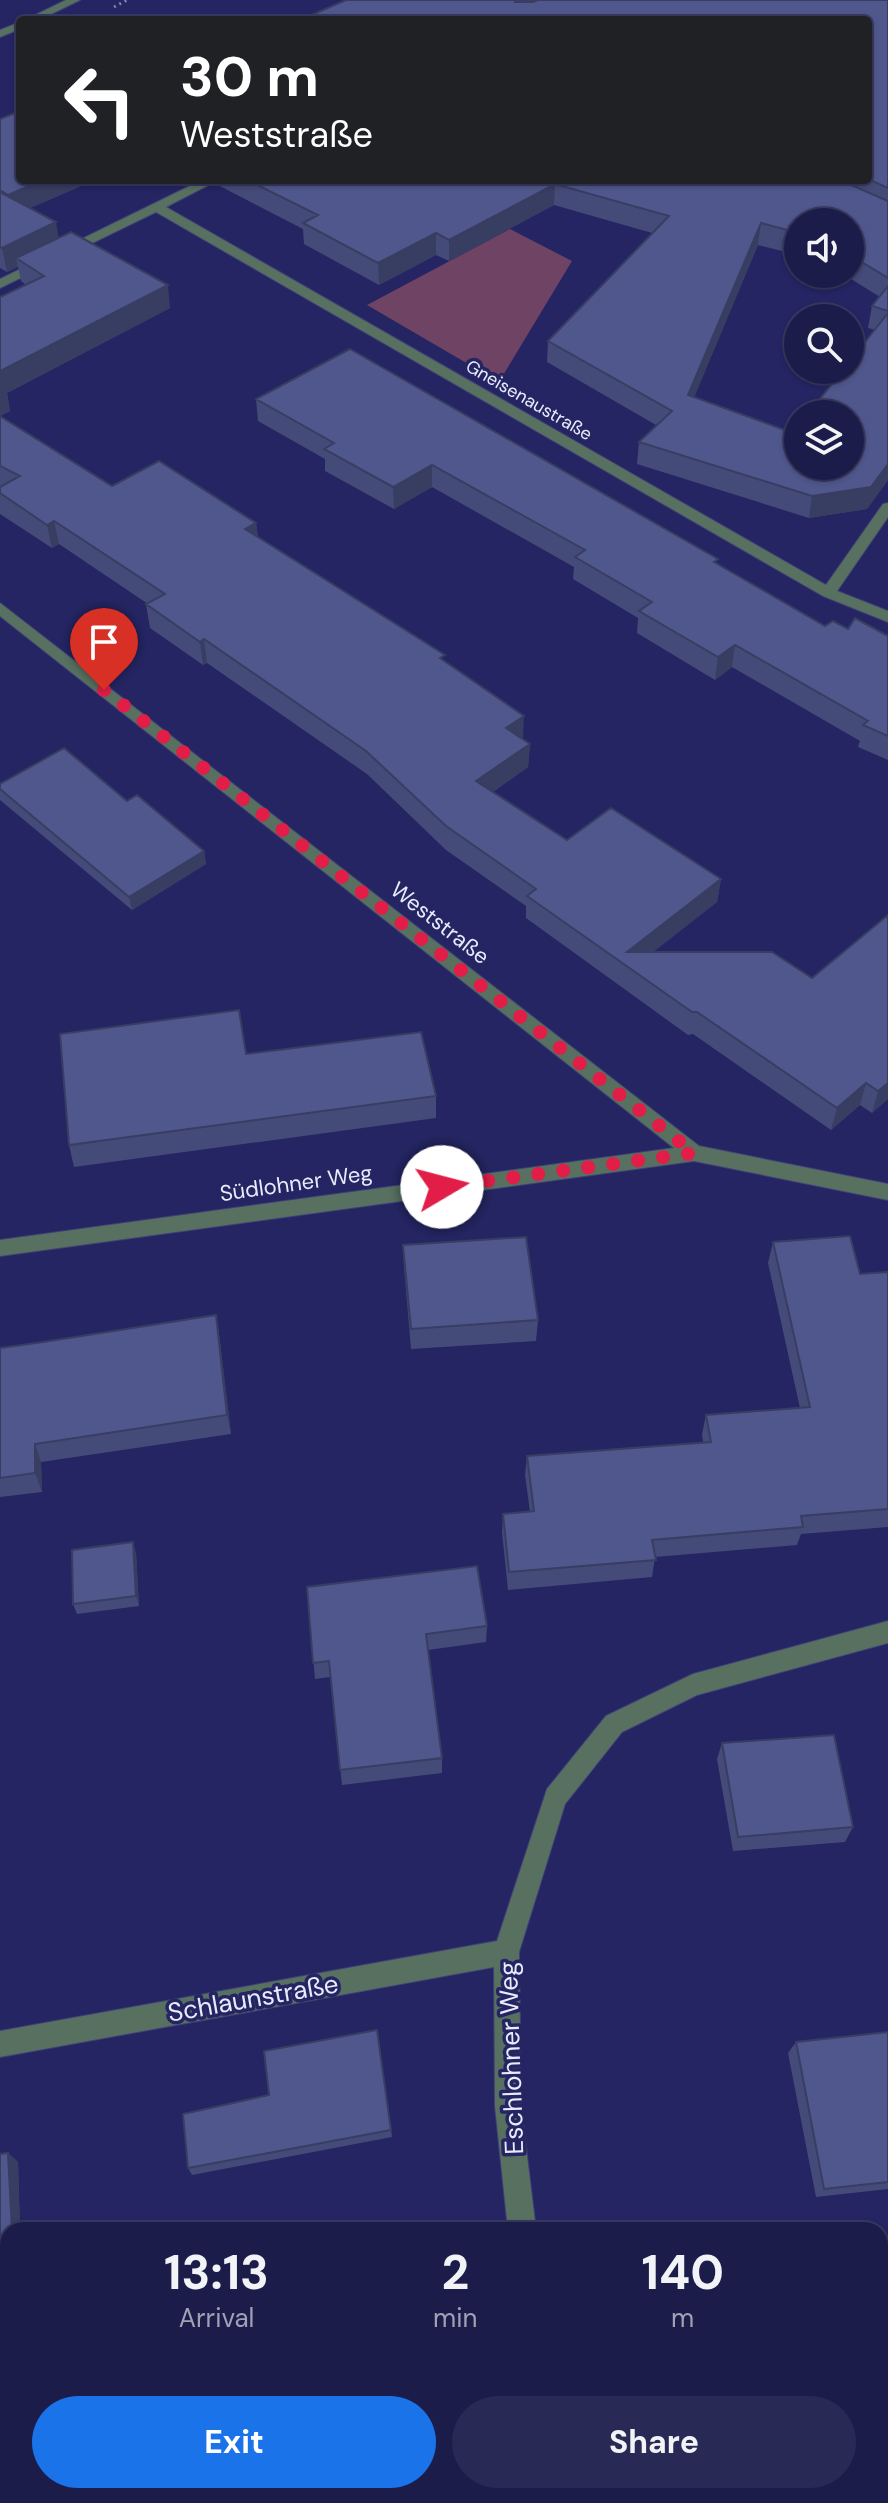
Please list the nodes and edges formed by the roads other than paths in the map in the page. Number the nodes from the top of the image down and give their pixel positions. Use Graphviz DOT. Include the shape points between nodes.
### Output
graph roads {
  1 [pos="75,0"];
  2 [pos="39,16"];
  3 [pos="204,184"];
  4 [pos="156,207"];
  5 [pos="0,284"];
  6 [pos="888,507"];
  7 [pos="828,593"];
  8 [pos="2,612"];
  9 [pos="888,617"];
  10 [pos="694,1153"];
  11 [pos="888,1192"];
  12 [pos="0,1248"];
  13 [pos="888,1632"];
  14 [pos="506,1952"];
  15 [pos="0,2044"];
  16 [pos="521,2222"];
  1 -- 2 [label="street"];
  3 -- 4 [label="street"];
  4 -- 5 [label="street"];
  4 -- 7 [label="street, Gneisenaustraße"];
  6 -- 7 [label="street"];
  7 -- 9 [label="street, Gneisenaustraße"];
  8 -- 10 [label="street, Weststraße"];
  10 -- 11 [label="street, Weststraße"];
  10 -- 12 [label="street, Südlohner Weg"];
  13 -- 14 [label="street, Eschlohner Weg" via="693,1685 614,1724 555,1797"];
  14 -- 15 [label="street, Schlaunstraße"];
  14 -- 16 [label="street, Eschlohner Weg" via="508,2106"];
}
